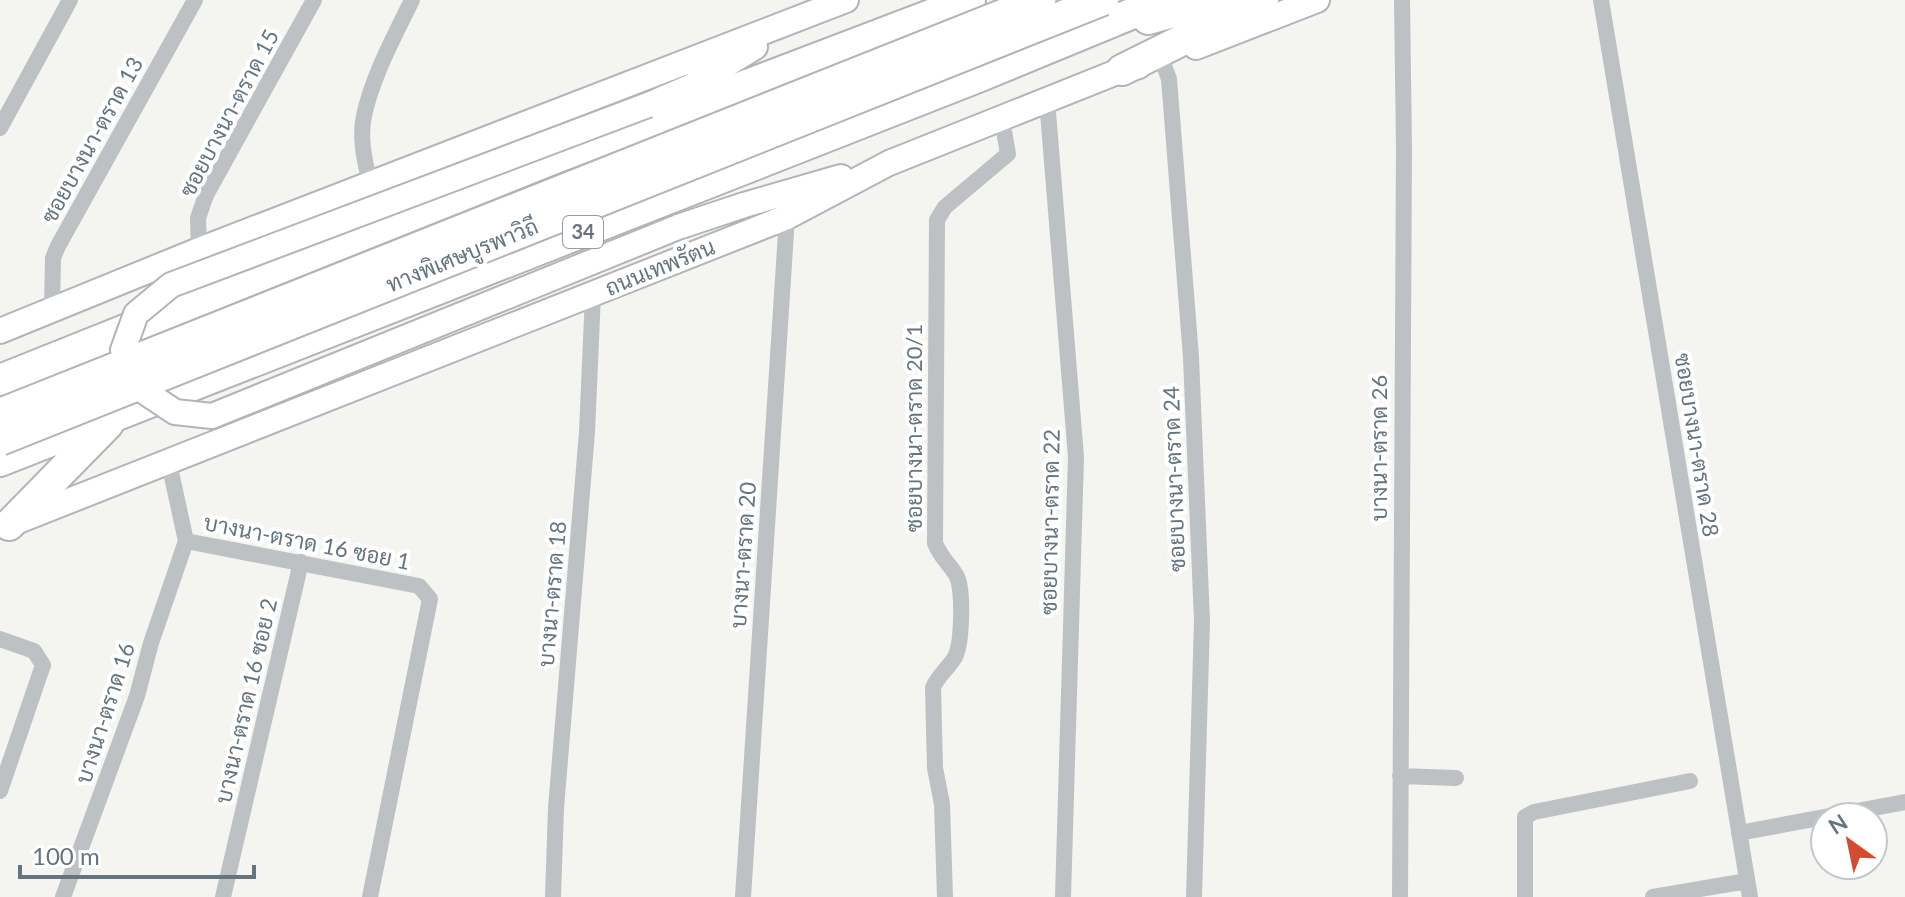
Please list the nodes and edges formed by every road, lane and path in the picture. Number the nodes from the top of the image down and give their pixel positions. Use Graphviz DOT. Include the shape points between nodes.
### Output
graph roads {
  1 [pos="70,0"];
  2 [pos="195,0"];
  3 [pos="314,0"];
  4 [pos="412,0"];
  5 [pos="846,0"];
  6 [pos="970,0"];
  7 [pos="1040,0"];
  8 [pos="1103,0"];
  9 [pos="1165,0"];
  10 [pos="1215,0"];
  11 [pos="1263,0"];
  12 [pos="1317,0"];
  13 [pos="1402,0"];
  14 [pos="1601,0"];
  15 [pos="805,15"];
  16 [pos="1055,45"];
  17 [pos="1162,60"];
  18 [pos="1122,70"];
  19 [pos="1047,100"];
  20 [pos="1002,119"];
  21 [pos="0,128"];
  22 [pos="889,163"];
  23 [pos="370,184"];
  24 [pos="787,217"];
  25 [pos="199,250"];
  26 [pos="593,294"];
  27 [pos="52,309"];
  28 [pos="0,331"];
  29 [pos="0,380"];
  30 [pos="0,414"];
  31 [pos="118,414"];
  32 [pos="0,440"];
  33 [pos="0,461"];
  34 [pos="169,463"];
  35 [pos="5,527"];
  36 [pos="186,541"];
  37 [pos="301,562"];
  38 [pos="0,639"];
  39 [pos="1400,776"];
  40 [pos="1456,778"];
  41 [pos="1690,781"];
  42 [pos="0,791"];
  43 [pos="1809,821"];
  44 [pos="1739,833"];
  45 [pos="1748,889"];
  46 [pos="1712,892"];
  47 [pos="63,897"];
  48 [pos="223,897"];
  49 [pos="370,897"];
  50 [pos="553,897"];
  51 [pos="743,897"];
  52 [pos="945,897"];
  53 [pos="1063,897"];
  54 [pos="1194,897"];
  55 [pos="1400,897"];
  56 [pos="1525,897"];
  57 [pos="1653,897"];
  1 -- 21 [label="street"];
  2 -- 27 [label="street, ซอยบางนา-ตราด 13" via="58,246"];
  3 -- 25 [label="street, ซอยบางนา-ตราด 15" via="206,195 198,218"];
  4 -- 23 [label="street" via="363,116 362,149"];
  5 -- 15 [label="main road"];
  6 -- 29 [label="highway" via="555,158"];
  7 -- 30 [label="highway, ทางพิเศษบูรพาวิถี, bridge"];
  8 -- 32 [label="highway, ทางพิเศษบูรพาวิถี, bridge"];
  9 -- 16 [label="highway, 34"];
  10 -- 16 [label="highway"];
  11 -- 18 [label="highway"];
  12 -- 17 [label="main road, ถนนเทพรัตน"];
  13 -- 39 [label="street, บางนา-ตราด 26"];
  14 -- 44 [label="street, ซอยบางนา-ตราด 28"];
  15 -- 22 [label="main road, bridge" via="690,87 648,105 171,285 136,314 123,350 139,388 175,412 212,416 678,227"];
  15 -- 23 [label="main road"];
  16 -- 31 [label="highway, 34"];
  17 -- 18 [label="main road, ถนนเทพรัตน"];
  17 -- 54 [label="street, ซอยบางนา-ตราด 24" via="1169,79 1191,357 1201,590"];
  18 -- 19 [label="main road, ถนนเทพรัตน"];
  19 -- 20 [label="main road, ถนนเทพรัตน"];
  19 -- 53 [label="street, ซอยบางนา-ตราด 22" via="1076,457"];
  20 -- 22 [label="main road, ถนนเทพรัตน"];
  20 -- 52 [label="street, ซอยบางนา-ตราด 20/1" via="1008,154 945,207 937,220 935,543 960,586 959,646 933,688"];
  22 -- 24 [label="main road, ถนนเทพรัตน"];
  23 -- 25 [label="main road"];
  24 -- 26 [label="main road, ถนนเทพรัตน"];
  24 -- 51 [label="street, บางนา-ตราด 20"];
  25 -- 27 [label="main road"];
  26 -- 34 [label="main road, ถนนเทพรัตน"];
  26 -- 50 [label="street, บางนา-ตราด 18"];
  27 -- 28 [label="main road"];
  31 -- 33 [label="highway, 34"];
  31 -- 35 [label="highway"];
  34 -- 35 [label="main road, ถนนเทพรัตน"];
  34 -- 36 [label="street, บางนา-ตราด 16 ซอย 1"];
  36 -- 37 [label="street, บางนา-ตราด 16 ซอย 1"];
  36 -- 47 [label="street, บางนา-ตราด 16" via="137,696"];
  37 -- 48 [label="street, บางนา-ตราด 16 ซอย 2"];
  37 -- 49 [label="street, บางนา-ตราด 16 ซอย 1" via="419,586 430,599"];
  38 -- 42 [label="street" via="34,651 43,665"];
  39 -- 40 [label="street"];
  39 -- 55 [label="street, บางนา-ตราด 26"];
  41 -- 56 [label="street" via="1525,817"];
  43 -- 44 [label="street"];
  44 -- 45 [label="street, ซอยบางนา-ตราด 28"];
  45 -- 46 [label="street"];
  46 -- 57 [label="street"];
}
